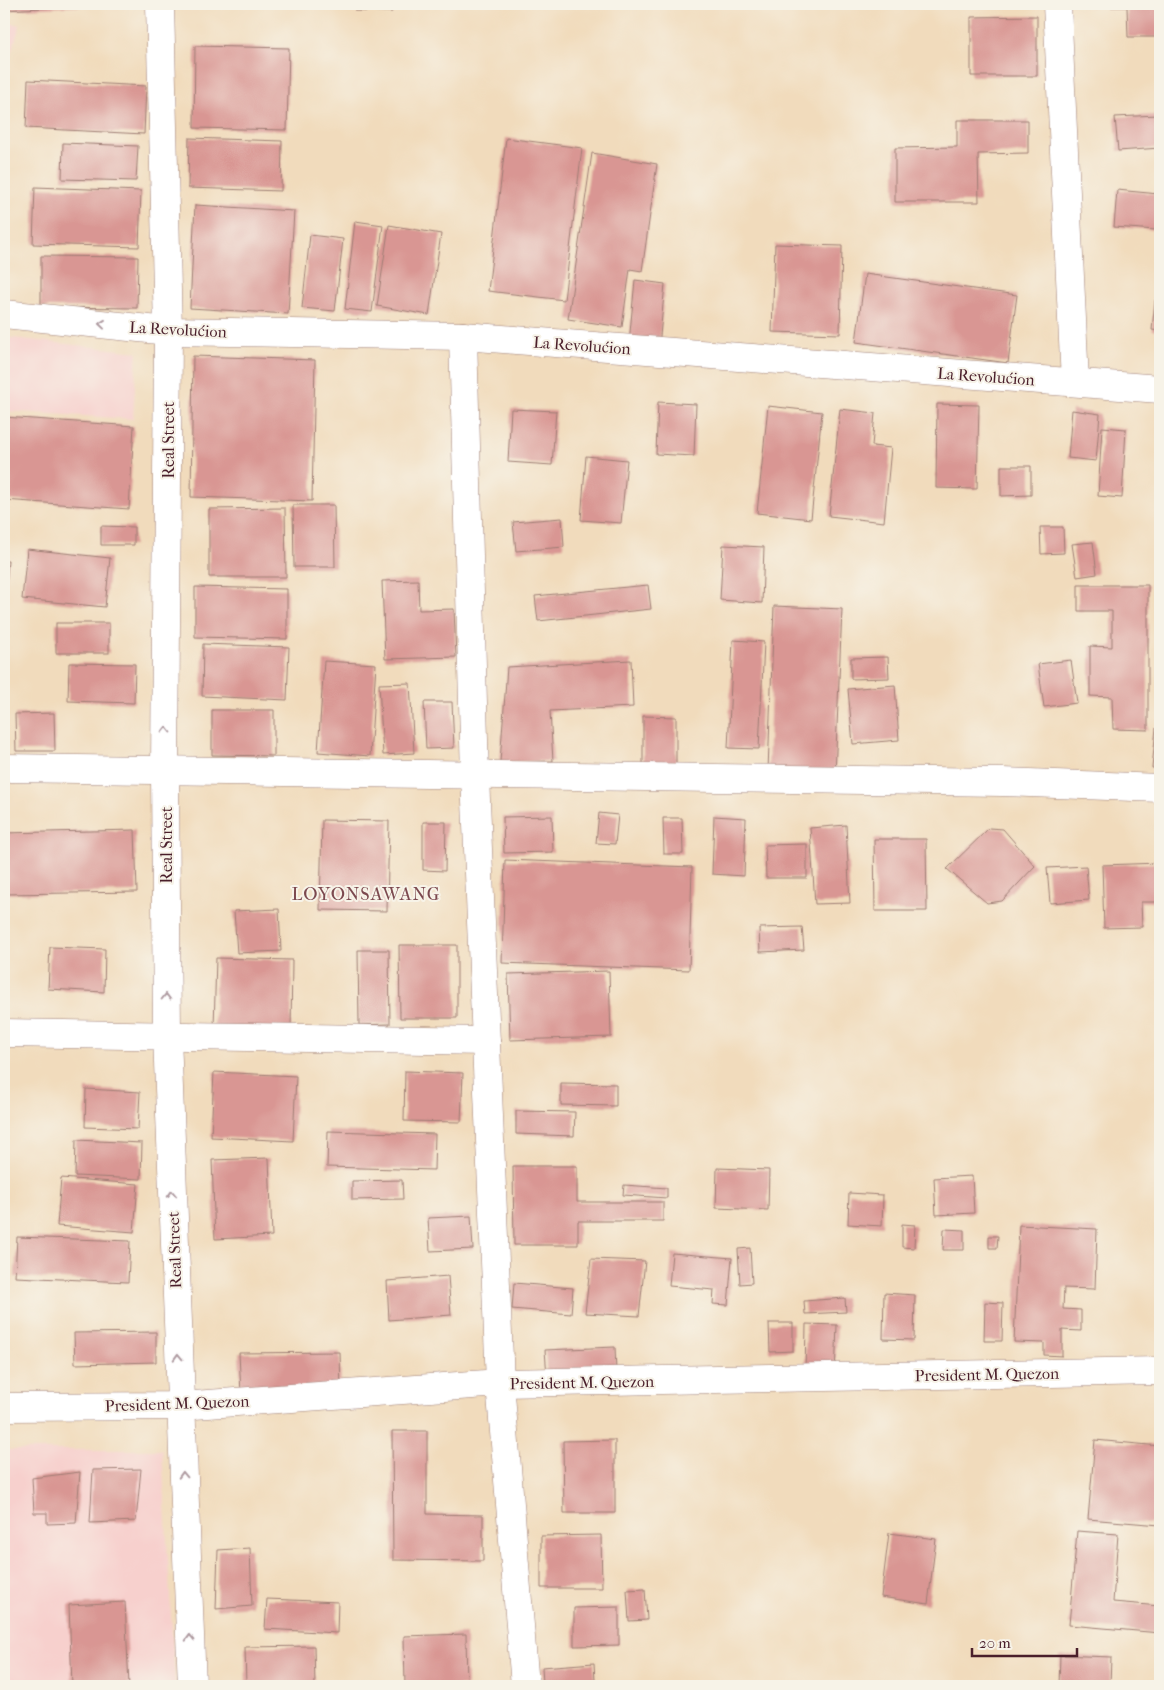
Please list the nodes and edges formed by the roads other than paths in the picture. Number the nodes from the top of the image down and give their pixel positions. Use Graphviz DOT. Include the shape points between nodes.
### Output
graph roads {
  1 [pos="160,4"];
  2 [pos="1057,4"];
  3 [pos="4,314"];
  4 [pos="168,330"];
  5 [pos="464,336"];
  6 [pos="1075,382"];
  7 [pos="1160,388"];
  8 [pos="4,768"];
  9 [pos="165,771"];
  10 [pos="476,776"];
  11 [pos="1160,788"];
  12 [pos="4,1033"];
  13 [pos="166,1036"];
  14 [pos="486,1041"];
  15 [pos="1160,1372"];
  16 [pos="500,1383"];
  17 [pos="180,1406"];
  18 [pos="4,1407"];
  19 [pos="192,1686"];
  20 [pos="525,1686"];
  1 -- 4 [label="street, Real Street"];
  2 -- 6 [label="street"];
  4 -- 3 [label="street, La Revolućion, one-way"];
  4 -- 5 [label="street, La Revolućion"];
  9 -- 4 [label="street, Real Street, one-way"];
  5 -- 6 [label="street, La Revolućion"];
  5 -- 10 [label="street"];
  6 -- 7 [label="street, La Revolućion"];
  8 -- 9 [label="street"];
  9 -- 10 [label="street"];
  13 -- 9 [label="street, Real Street, one-way"];
  10 -- 11 [label="street" via="1002,782"];
  10 -- 14 [label="street"];
  12 -- 13 [label="street"];
  13 -- 14 [label="street"];
  17 -- 13 [label="street, Real Street, one-way"];
  14 -- 16 [label="street"];
  15 -- 16 [label="street, President M. Quezon"];
  16 -- 17 [label="street, President M. Quezon"];
  16 -- 20 [label="street"];
  17 -- 18 [label="street, President M. Quezon"];
  19 -- 17 [label="street, Real Street, one-way"];
}
